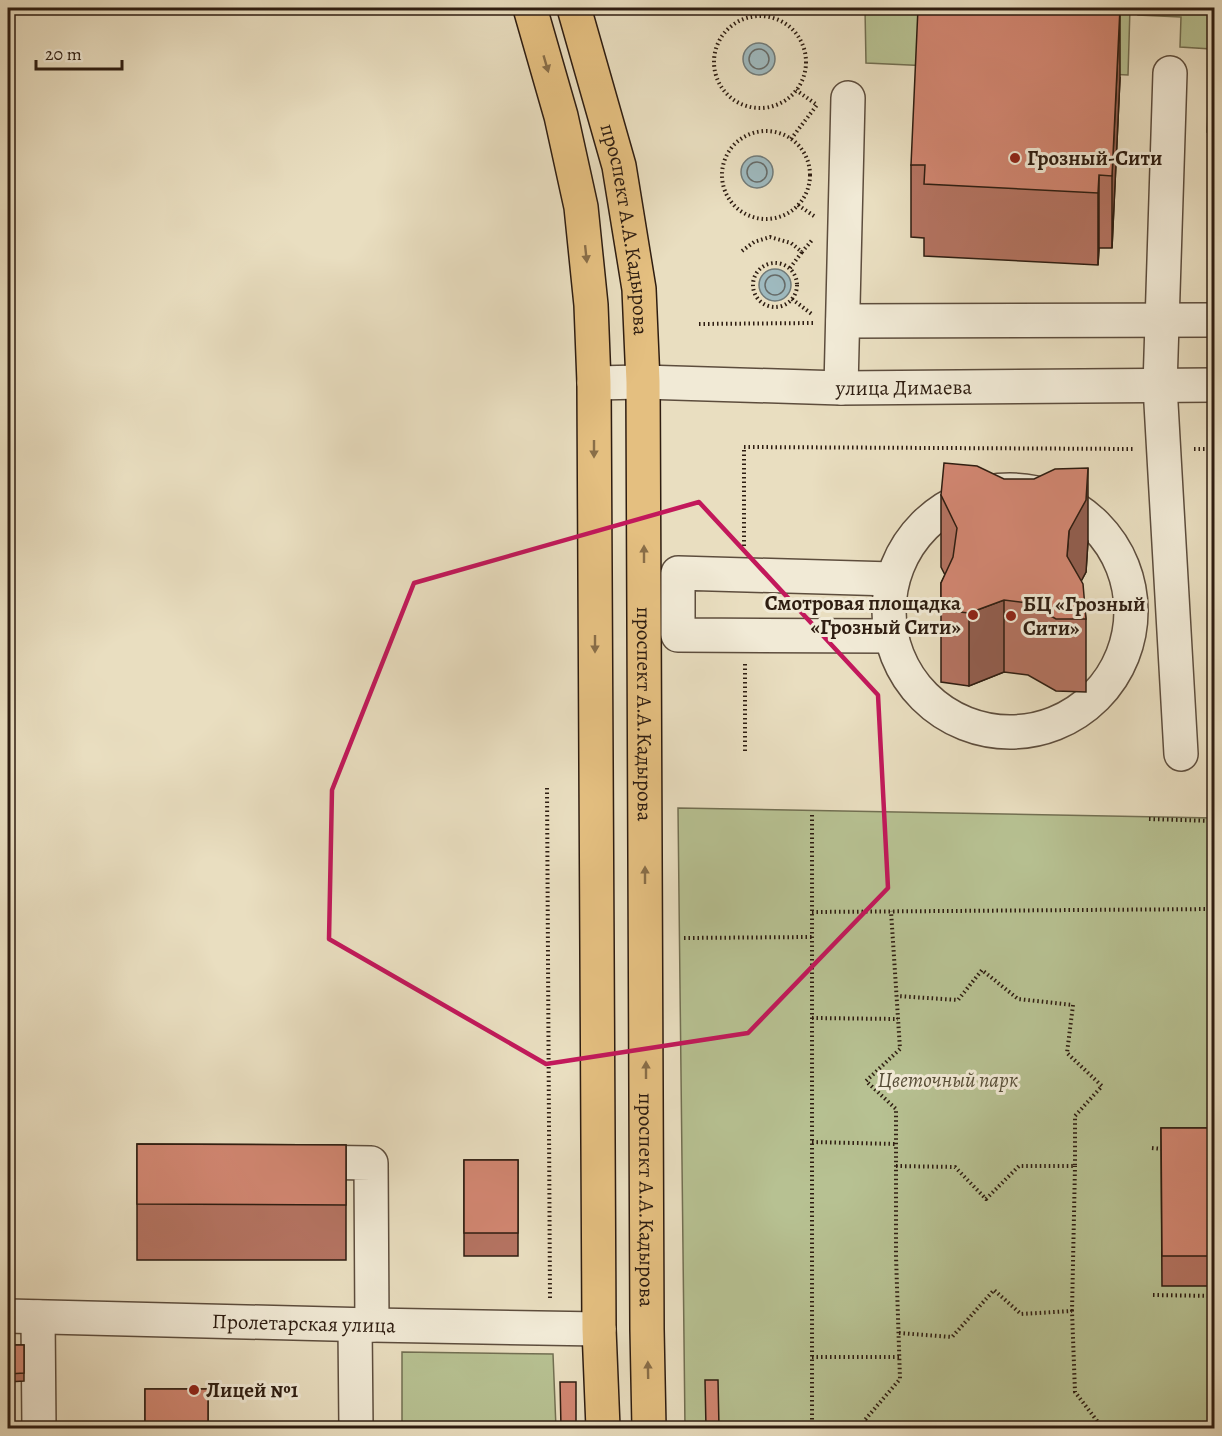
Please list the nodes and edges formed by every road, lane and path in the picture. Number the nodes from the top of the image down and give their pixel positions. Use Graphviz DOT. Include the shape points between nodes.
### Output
graph roads {
  1 [pos="530,8"];
  2 [pos="574,8"];
  3 [pos="1170,73"];
  4 [pos="796,90"];
  5 [pos="832,101"];
  6 [pos="817,116"];
  7 [pos="791,139"];
  8 [pos="798,204"];
  9 [pos="816,218"];
  10 [pos="817,234"];
  11 [pos="742,251"];
  12 [pos="802,252"];
  13 [pos="790,268"];
  14 [pos="792,299"];
  15 [pos="1162,320"];
  16 [pos="1215,320"];
  17 [pos="843,321"];
  18 [pos="699,324"];
  19 [pos="594,382"];
  20 [pos="643,382"];
  21 [pos="1215,385"];
  22 [pos="1160,386"];
  23 [pos="841,388"];
  24 [pos="1163,449"];
  25 [pos="1215,449"];
  26 [pos="1170,568"];
  27 [pos="1126,571"];
  28 [pos="744,575"];
  29 [pos="892,579"];
  30 [pos="679,605"];
  31 [pos="644,606"];
  32 [pos="745,636"];
  33 [pos="890,636"];
  34 [pos="1175,657"];
  35 [pos="1124,658"];
  36 [pos="745,753"];
  37 [pos="1181,754"];
  38 [pos="546,788"];
  39 [pos="812,815"];
  40 [pos="1149,819"];
  41 [pos="1215,821"];
  42 [pos="1215,909"];
  43 [pos="891,911"];
  44 [pos="812,912"];
  45 [pos="812,937"];
  46 [pos="684,938"];
  47 [pos="897,996"];
  48 [pos="812,1018"];
  49 [pos="898,1019"];
  50 [pos="812,1142"];
  51 [pos="896,1144"];
  52 [pos="1152,1148"];
  53 [pos="1173,1149"];
  54 [pos="268,1161"];
  55 [pos="896,1166"];
  56 [pos="1075,1166"];
  57 [pos="1153,1295"];
  58 [pos="1215,1296"];
  59 [pos="1072,1311"];
  60 [pos="23,1317"];
  61 [pos="364,1325"];
  62 [pos="550,1328"];
  63 [pos="599,1329"];
  64 [pos="899,1333"];
  65 [pos="813,1357"];
  66 [pos="900,1357"];
  67 [pos="39,1428"];
  68 [pos="356,1428"];
  69 [pos="603,1428"];
  70 [pos="649,1428"];
  71 [pos="812,1428"];
  72 [pos="873,1428"];
  73 [pos="1098,1428"];
  1 -- 19 [label="main road, проспект А.А.Кадырова, one-way" via="561,116 581,207"];
  2 -- 20 [label="main road, проспект А.А.Кадырова" via="619,166 639,289"];
  3 -- 15 [label="street"];
  4 -- 4 [label="path" via="806,69 806,53 801,39 790,27 778,19 750,16 725,32 714,58 722,88 733,99 763,108 778,105"];
  4 -- 5 [label="path"];
  5 -- 6 [label="path"];
  5 -- 7 [label="path"];
  5 -- 17 [label="street"];
  7 -- 8 [label="path" via="807,158 810,172 809,186"];
  7 -- 8 [label="path" via="775,132 747,134 726,155 722,184 738,209 750,216 780,217"];
  8 -- 9 [label="path"];
  10 -- 12 [label="path"];
  11 -- 12 [label="path" via="770,237 791,243"];
  12 -- 13 [label="path"];
  13 -- 14 [label="path" via="797,286"];
  13 -- 14 [label="path" via="776,263 763,267 753,286 755,293 772,307"];
  14 -- 18 [label="path" via="819,320 814,324"];
  15 -- 16 [label="street"];
  15 -- 17 [label="street"];
  15 -- 22 [label="street"];
  17 -- 23 [label="street"];
  19 -- 20 [label="street, улица Димаева"];
  19 -- 63 [label="main road, проспект А.А.Кадырова, one-way"];
  20 -- 23 [label="street, улица Димаева"];
  31 -- 20 [label="main road, проспект А.А.Кадырова, one-way"];
  21 -- 22 [label="street, улица Димаева"];
  22 -- 23 [label="street, улица Димаева"];
  22 -- 24 [label="street"];
  24 -- 25 [label="path"];
  24 -- 26 [label="street"];
  24 -- 28 [label="path" via="744,447"];
  26 -- 27 [label="street"];
  26 -- 34 [label="street"];
  27 -- 29 [label="street" via="1104,532 1070,504 1028,490 983,491 943,509 911,539"];
  27 -- 35 [label="street" via="1133,615"];
  28 -- 29 [label="street"];
  28 -- 30 [label="street" via="678,573"];
  29 -- 33 [label="street"];
  30 -- 31 [label="street"];
  30 -- 32 [label="street" via="678,635"];
  70 -- 31 [label="main road, проспект А.А.Кадырова, one-way"];
  32 -- 33 [label="street"];
  32 -- 36 [label="path"];
  33 -- 35 [label="street" via="907,677 938,709 977,729 1021,733 1064,721 1100,695"];
  34 -- 35 [label="street"];
  34 -- 37 [label="street"];
  38 -- 62 [label="path"];
  39 -- 44 [label="path"];
  40 -- 41 [label="path"];
  42 -- 43 [label="path"];
  43 -- 44 [label="path"];
  43 -- 47 [label="path"];
  44 -- 45 [label="path"];
  45 -- 46 [label="path"];
  45 -- 48 [label="path"];
  47 -- 49 [label="path"];
  47 -- 56 [label="path" via="958,1000 982,970 1018,999 1072,1005 1067,1053 1102,1086 1075,1116"];
  48 -- 49 [label="path"];
  48 -- 50 [label="path"];
  49 -- 51 [label="path" via="900,1049 866,1081 896,1109"];
  50 -- 51 [label="path"];
  50 -- 65 [label="path"];
  51 -- 55 [label="path"];
  52 -- 53 [label="path"];
  54 -- 61 [label="street" via="371,1163"];
  55 -- 56 [label="path" via="955,1167 986,1199 1019,1166"];
  55 -- 64 [label="path"];
  56 -- 59 [label="path"];
  57 -- 58 [label="path"];
  59 -- 64 [label="path" via="1021,1314 994,1290 952,1337"];
  59 -- 73 [label="path" via="1075,1392 1101,1426"];
  60 -- 61 [label="street, Пролетарская улица"];
  60 -- 67 [label="street"];
  61 -- 62 [label="street, Пролетарская улица"];
  61 -- 68 [label="street"];
  62 -- 63 [label="street, Пролетарская улица"];
  63 -- 69 [label="main road, проспект А.А.Кадырова"];
  64 -- 66 [label="path"];
  65 -- 66 [label="path"];
  65 -- 71 [label="path"];
  66 -- 72 [label="path" via="900,1379 864,1421"];
}
